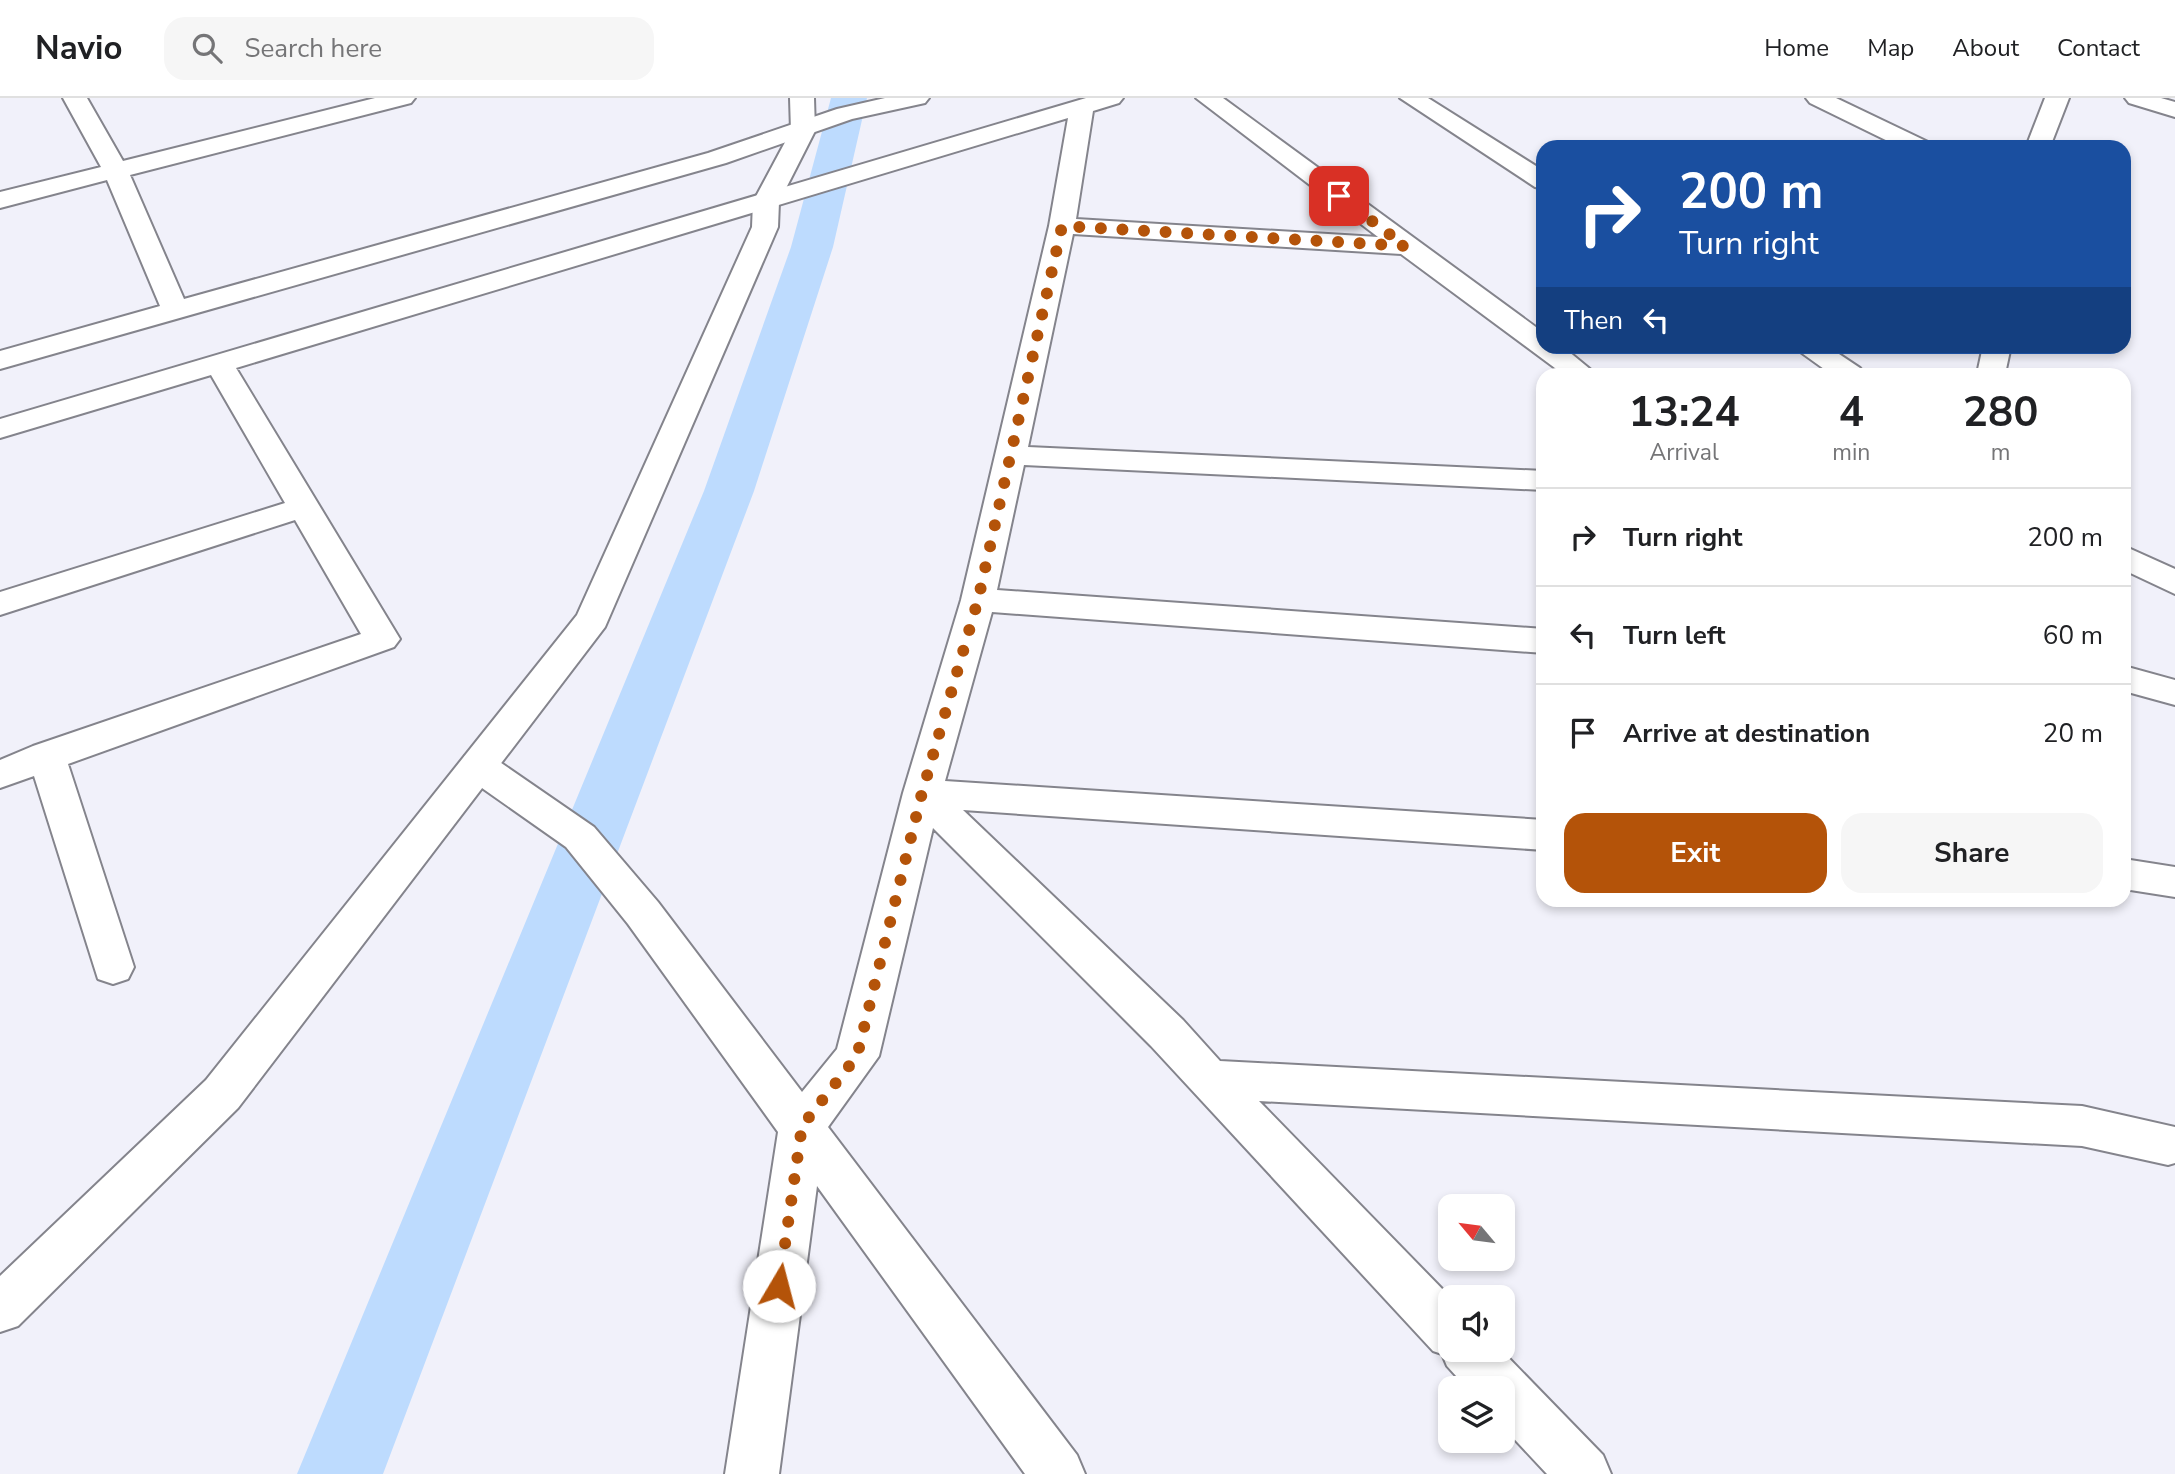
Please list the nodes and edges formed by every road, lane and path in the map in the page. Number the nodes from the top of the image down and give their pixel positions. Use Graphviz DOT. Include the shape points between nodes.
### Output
graph roads {
  1 [pos="75,98"];
  2 [pos="403,98"];
  3 [pos="917,98"];
  4 [pos="1208,98"];
  5 [pos="1412,98"];
  6 [pos="1818,98"];
  7 [pos="2057,98"];
  8 [pos="2137,98"];
  9 [pos="1096,102"];
  10 [pos="2175,110"];
  11 [pos="803,114"];
  12 [pos="1905,140"];
  13 [pos="2041,140"];
  14 [pos="116,171"];
  15 [pos="1536,178"];
  16 [pos="0,200"];
  17 [pos="766,202"];
  18 [pos="1062,226"];
  19 [pos="1405,246"];
  20 [pos="176,310"];
  21 [pos="1536,341"];
  22 [pos="1554,354"];
  23 [pos="1818,354"];
  24 [pos="0,360"];
  25 [pos="219,363"];
  26 [pos="1573,368"];
  27 [pos="1840,368"];
  28 [pos="0,429"];
  29 [pos="1009,455"];
  30 [pos="1536,481"];
  31 [pos="303,507"];
  32 [pos="2131,560"];
  33 [pos="2175,583"];
  34 [pos="978,600"];
  35 [pos="0,604"];
  36 [pos="1536,640"];
  37 [pos="2131,680"];
  38 [pos="2175,693"];
  39 [pos="46,755"];
  40 [pos="478,766"];
  41 [pos="0,774"];
  42 [pos="922,793"];
  43 [pos="1536,834"];
  44 [pos="2131,875"];
  45 [pos="2175,882"];
  46 [pos="113,967"];
  47 [pos="1209,1079"];
  48 [pos="802,1126"];
  49 [pos="2173,1149"];
  50 [pos="0,1309"];
  51 [pos="1438,1320"];
  52 [pos="1477,1362"];
  53 [pos="1491,1376"];
  54 [pos="1515,1402"];
  55 [pos="752,1474"];
  56 [pos="1058,1474"];
  57 [pos="1584,1474"];
  1 -- 14 [label="street"];
  2 -- 14 [label="street"];
  3 -- 11 [label="street" via="845,114"];
  4 -- 19 [label="street"];
  5 -- 15 [label="street"];
  6 -- 12 [label="street"];
  7 -- 13 [label="street"];
  8 -- 10 [label="street"];
  9 -- 17 [label="street"];
  9 -- 18 [label="street"];
  11 -- 17 [label="street"];
  11 -- 20 [label="street" via="718,158"];
  14 -- 16 [label="street"];
  14 -- 20 [label="street"];
  17 -- 25 [label="street"];
  17 -- 40 [label="street" via="765,228 593,619"];
  18 -- 19 [label="street"];
  18 -- 29 [label="street"];
  19 -- 21 [label="street"];
  20 -- 24 [label="street"];
  22 -- 26 [label="street"];
  23 -- 27 [label="street"];
  25 -- 28 [label="street"];
  25 -- 31 [label="street"];
  29 -- 30 [label="street"];
  29 -- 34 [label="street"];
  31 -- 35 [label="street"];
  31 -- 39 [label="street" via="382,639"];
  32 -- 33 [label="street"];
  34 -- 36 [label="street"];
  34 -- 42 [label="street"];
  37 -- 38 [label="street"];
  39 -- 41 [label="street"];
  39 -- 46 [label="street"];
  40 -- 48 [label="street" via="580,837 643,913"];
  40 -- 50 [label="street" via="222,1094"];
  42 -- 43 [label="street"];
  42 -- 47 [label="street"];
  42 -- 48 [label="street" via="857,1056"];
  44 -- 45 [label="street"];
  47 -- 49 [label="street" via="2082,1126"];
  47 -- 51 [label="street"];
  48 -- 55 [label="street"];
  48 -- 56 [label="street"];
  52 -- 53 [label="street"];
  54 -- 57 [label="street"];
}
